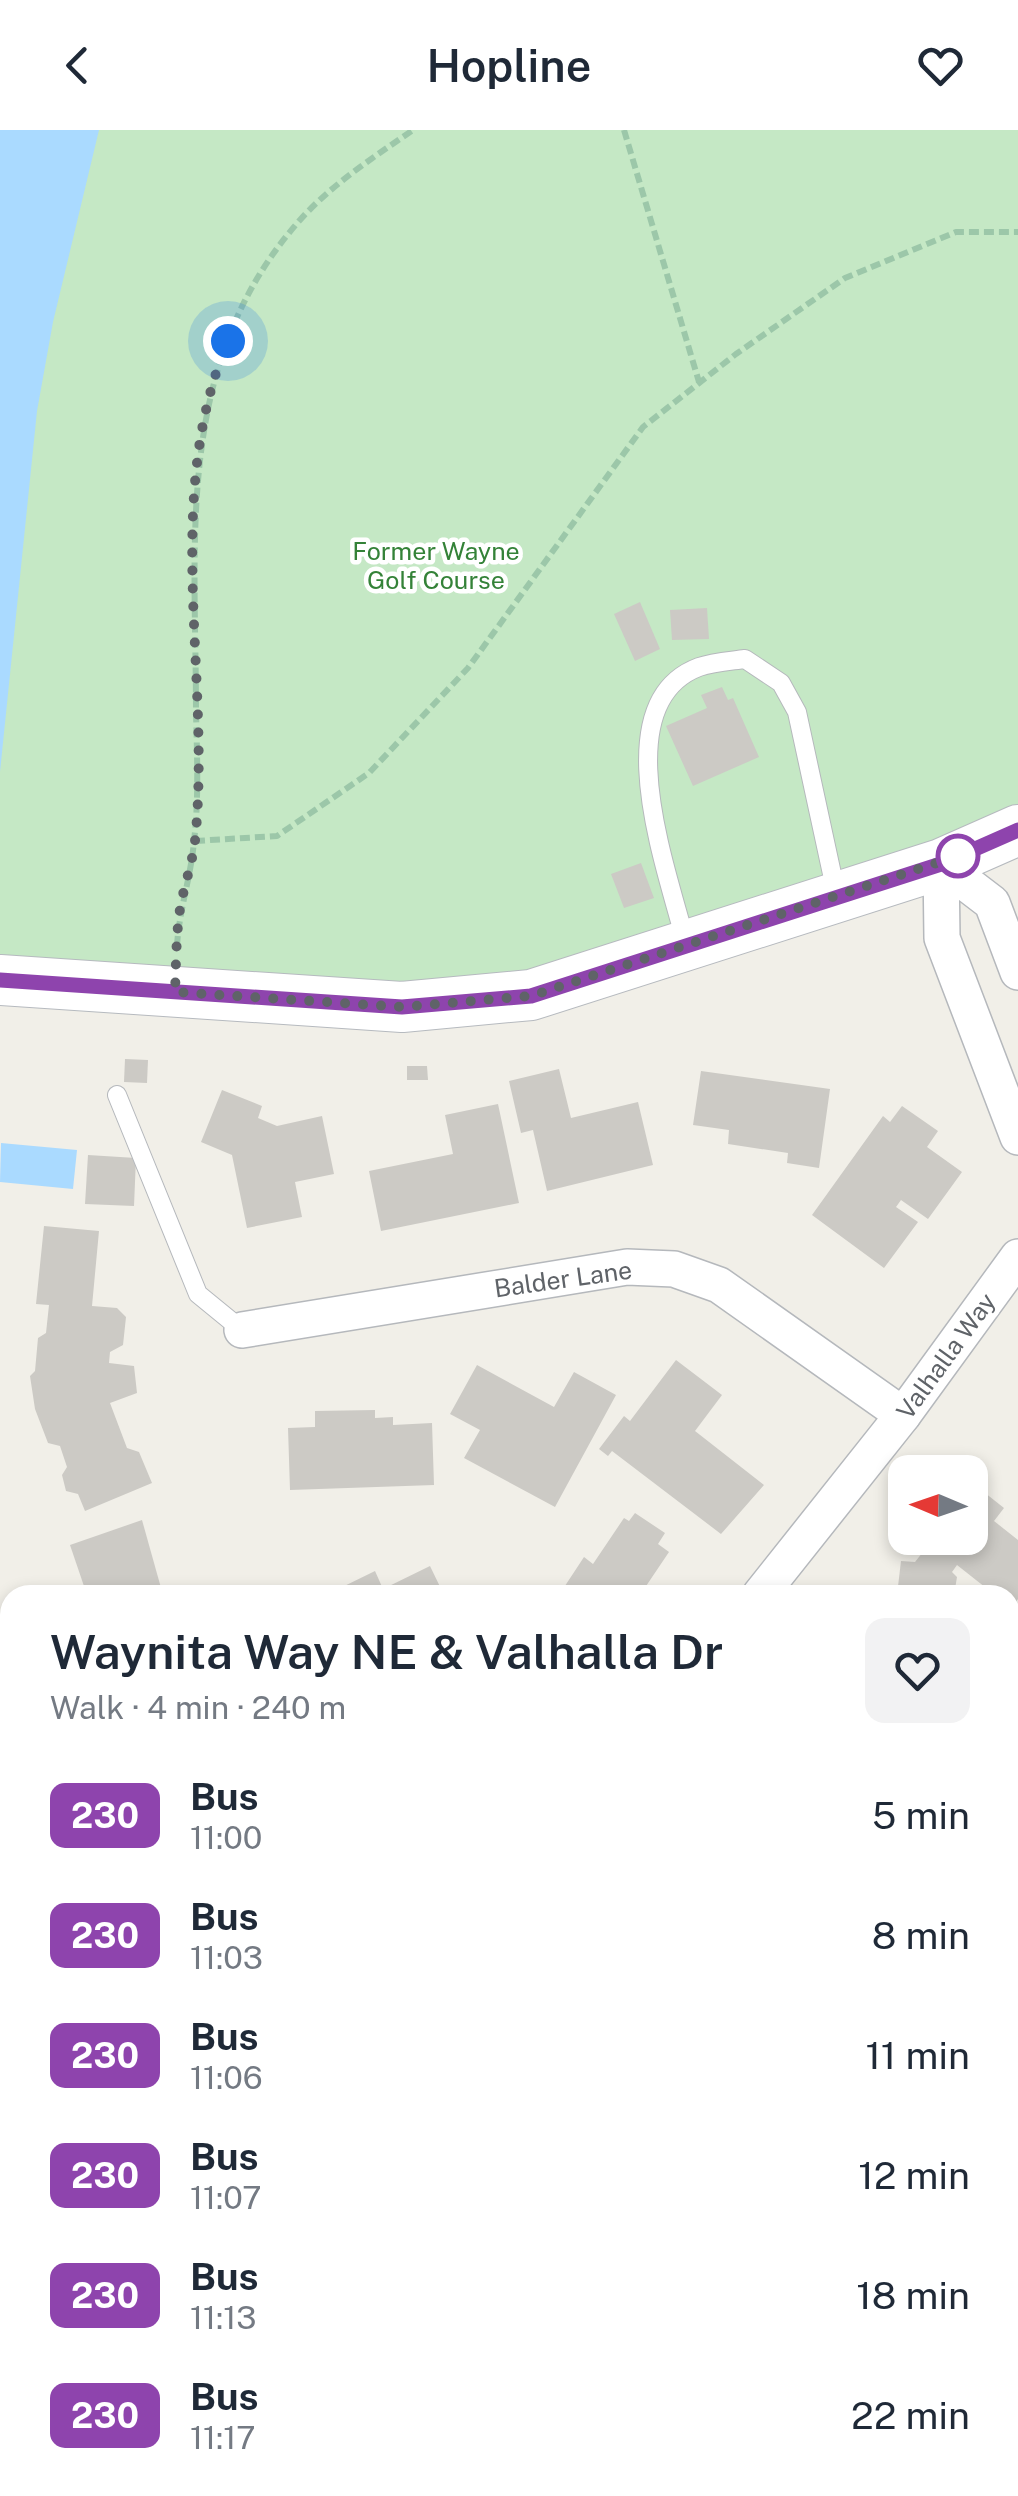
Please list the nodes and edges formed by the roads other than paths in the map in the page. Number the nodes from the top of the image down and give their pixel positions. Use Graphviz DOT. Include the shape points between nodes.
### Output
graph roads {
  1 [pos="1018,830"];
  2 [pos="941,864"];
  3 [pos="837,897"];
  4 [pos="687,946"];
  5 [pos="1018,972"];
  6 [pos="0,980"];
  7 [pos="117,1095"];
  8 [pos="1018,1137"];
  9 [pos="1018,1258"];
  10 [pos="242,1330"];
  11 [pos="903,1415"];
  12 [pos="768,1585"];
  1 -- 2 [label="main road"];
  2 -- 3 [label="main road"];
  2 -- 5 [label="street" via="992,904"];
  2 -- 8 [label="street" via="942,938"];
  3 -- 4 [label="main road"];
  3 -- 4 [label="lane" via="798,712 781,683 745,659 698,667 655,709 646,777"];
  4 -- 6 [label="main road" via="531,996 402,1007"];
  7 -- 10 [label="lane" via="198,1294"];
  9 -- 11 [label="street, Valhalla Way"];
  10 -- 11 [label="street, Balder Lane" via="627,1268 674,1269 719,1285"];
  11 -- 12 [label="street, Valhalla Way"];
}
